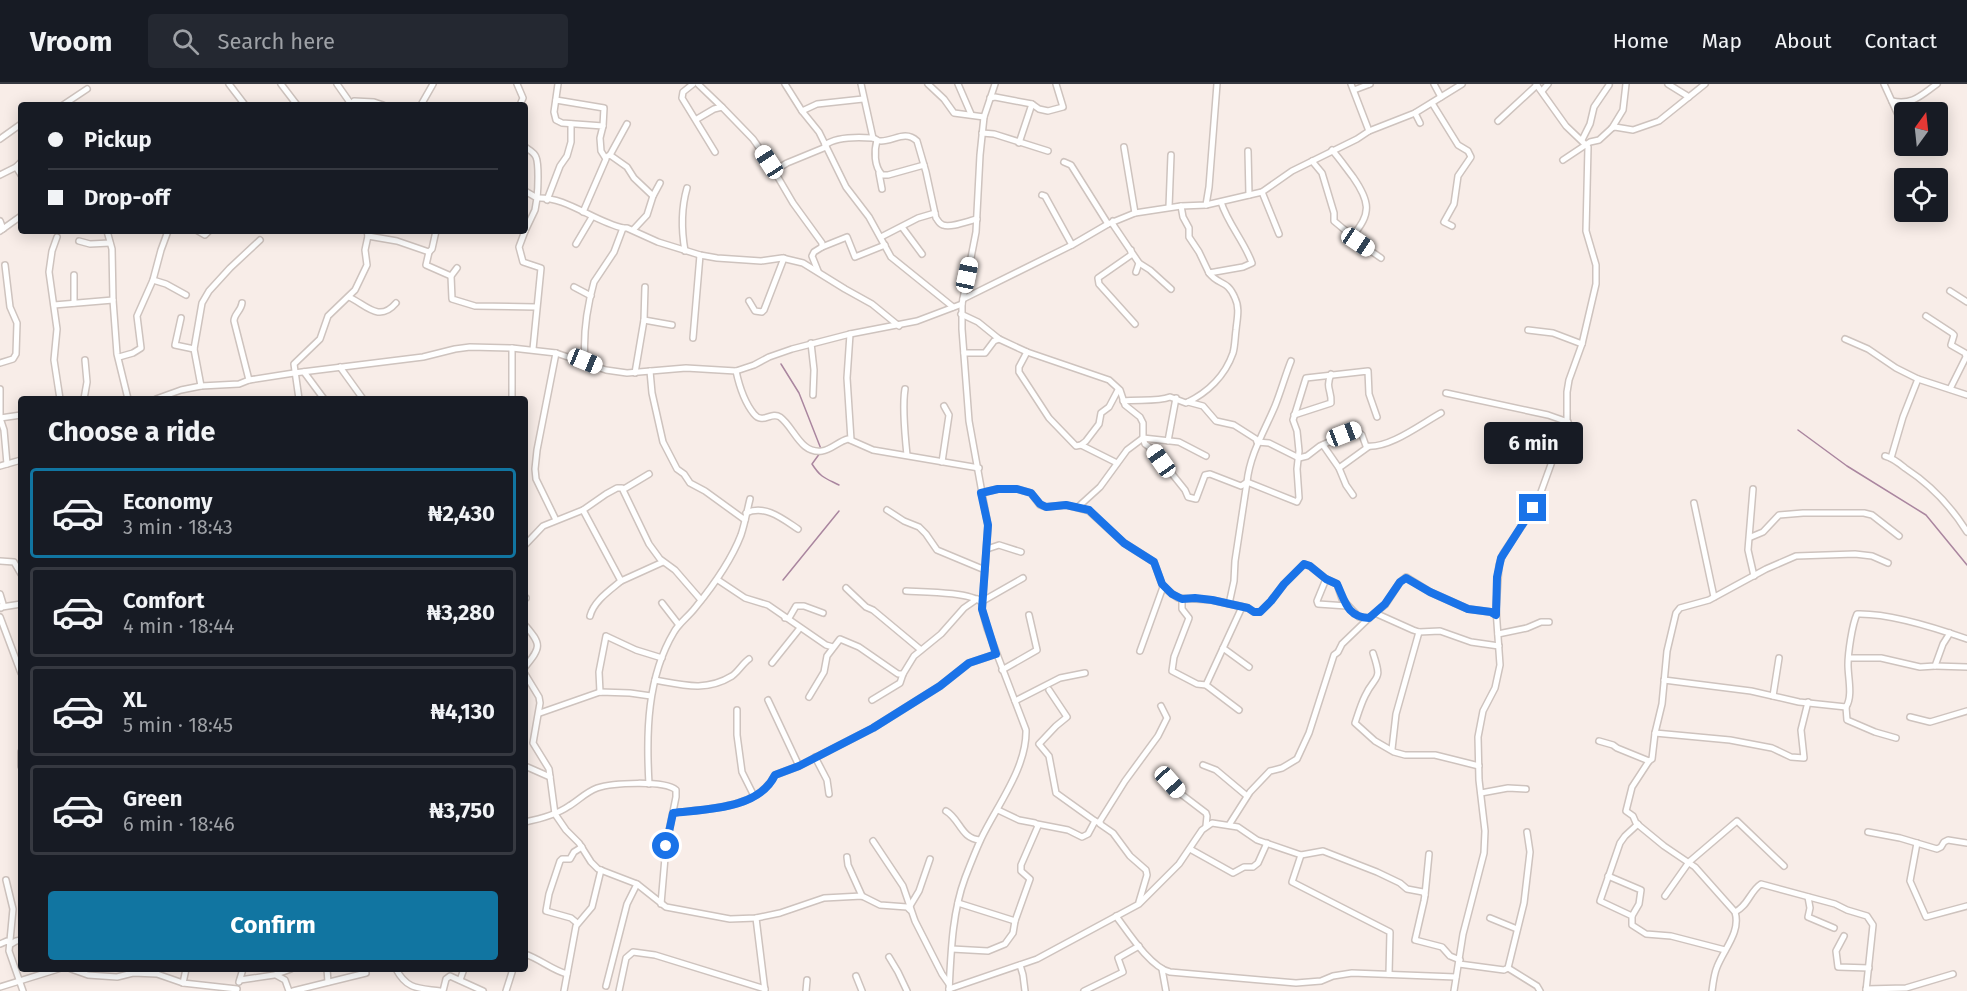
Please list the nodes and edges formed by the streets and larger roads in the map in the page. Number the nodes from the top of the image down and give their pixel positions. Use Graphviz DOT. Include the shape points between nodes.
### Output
graph roads {
  1 [pos="229,84"];
  2 [pos="281,84"];
  3 [pos="337,84"];
  4 [pos="433,84"];
  5 [pos="517,84"];
  6 [pos="558,84"];
  7 [pos="693,84"];
  8 [pos="698,84"];
  9 [pos="787,84"];
  10 [pos="861,84"];
  11 [pos="928,84"];
  12 [pos="958,84"];
  13 [pos="995,84"];
  14 [pos="1056,84"];
  15 [pos="1217,84"];
  16 [pos="1370,84"];
  17 [pos="1434,84"];
  18 [pos="1462,84"];
  19 [pos="1537,84"];
  20 [pos="1548,84"];
  21 [pos="1626,84"];
  22 [pos="1668,84"];
  23 [pos="1706,84"];
  24 [pos="1884,84"];
  25 [pos="1937,84"];
  26 [pos="1609,85"];
  27 [pos="1352,87"];
  28 [pos="87,89"];
  29 [pos="1542,91"];
  30 [pos="1441,97"];
  31 [pos="990,98"];
  32 [pos="1689,98"];
  33 [pos="863,99"];
  34 [pos="556,100"];
  35 [pos="1892,101"];
  36 [pos="68,102"];
  37 [pos="242,102"];
  38 [pos="295,102"];
  39 [pos="350,102"];
  40 [pos="353,102"];
  41 [pos="374,102"];
  42 [pos="423,102"];
  43 [pos="521,102"];
  44 [pos="1432,103"];
  45 [pos="1032,104"];
  46 [pos="1894,105"];
  47 [pos="722,107"];
  48 [pos="802,111"];
  49 [pos="1415,113"];
  50 [pos="970,114"];
  51 [pos="984,117"];
  52 [pos="697,119"];
  53 [pos="1498,121"];
  54 [pos="1420,123"];
  55 [pos="571,124"];
  56 [pos="627,124"];
  57 [pos="18,126"];
  58 [pos="603,126"];
  59 [pos="1612,128"];
  60 [pos="1369,130"];
  61 [pos="982,133"];
  62 [pos="0,139"];
  63 [pos="875,139"];
  64 [pos="1584,142"];
  65 [pos="1019,143"];
  66 [pos="826,146"];
  67 [pos="1124,147"];
  68 [pos="528,149"];
  69 [pos="1332,150"];
  70 [pos="1048,151"];
  71 [pos="1248,151"];
  72 [pos="715,152"];
  73 [pos="608,155"];
  74 [pos="1171,155"];
  75 [pos="1563,160"];
  76 [pos="1312,161"];
  77 [pos="1064,162"];
  78 [pos="924,165"];
  79 [pos="16,167"];
  80 [pos="18,170"];
  81 [pos="774,171"];
  82 [pos="879,171"];
  83 [pos="0,175"];
  84 [pos="660,183"];
  85 [pos="687,188"];
  86 [pos="882,189"];
  87 [pos="1262,192"];
  88 [pos="528,193"];
  89 [pos="1042,195"];
  90 [pos="1249,195"];
  91 [pos="653,196"];
  92 [pos="537,198"];
  93 [pos="547,200"];
  94 [pos="1221,202"];
  95 [pos="1206,205"];
  96 [pos="1180,206"];
  97 [pos="1169,207"];
  98 [pos="583,212"];
  99 [pos="935,213"];
  100 [pos="1135,213"];
  101 [pos="592,216"];
  102 [pos="18,218"];
  103 [pos="977,219"];
  104 [pos="0,220"];
  105 [pos="1111,223"];
  106 [pos="528,224"];
  107 [pos="1452,226"];
  108 [pos="902,227"];
  109 [pos="623,228"];
  110 [pos="1,230"];
  111 [pos="633,230"];
  112 [pos="108,234"];
  113 [pos="167,234"];
  114 [pos="367,234"];
  115 [pos="435,234"];
  116 [pos="524,234"];
  117 [pos="1280,234"];
  118 [pos="1352,236"];
  119 [pos="57,237"];
  120 [pos="881,237"];
  121 [pos="260,240"];
  122 [pos="79,241"];
  123 [pos="110,243"];
  124 [pos="576,244"];
  125 [pos="885,245"];
  126 [pos="1072,245"];
  127 [pos="822,247"];
  128 [pos="685,250"];
  129 [pos="1131,250"];
  130 [pos="429,252"];
  131 [pos="922,254"];
  132 [pos="700,255"];
  133 [pos="784,258"];
  134 [pos="1381,258"];
  135 [pos="1139,263"];
  136 [pos="5,265"];
  137 [pos="457,268"];
  138 [pos="818,272"];
  139 [pos="1136,272"];
  140 [pos="1209,273"];
  141 [pos="74,275"];
  142 [pos="451,276"];
  143 [pos="153,280"];
  144 [pos="574,287"];
  145 [pos="645,287"];
  146 [pos="1171,289"];
  147 [pos="1950,291"];
  148 [pos="186,295"];
  149 [pos="591,296"];
  150 [pos="349,297"];
  151 [pos="113,300"];
  152 [pos="749,301"];
  153 [pos="963,302"];
  154 [pos="1967,302"];
  155 [pos="74,303"];
  156 [pos="242,303"];
  157 [pos="396,303"];
  158 [pos="54,305"];
  159 [pos="536,307"];
  160 [pos="952,307"];
  161 [pos="962,314"];
  162 [pos="1926,316"];
  163 [pos="181,318"];
  164 [pos="644,320"];
  165 [pos="1135,324"];
  166 [pos="672,325"];
  167 [pos="899,326"];
  168 [pos="1528,330"];
  169 [pos="850,334"];
  170 [pos="693,338"];
  171 [pos="999,339"];
  172 [pos="1845,339"];
  173 [pos="811,344"];
  174 [pos="1582,344"];
  175 [pos="512,348"];
  176 [pos="194,349"];
  177 [pos="533,350"];
  178 [pos="1027,352"];
  179 [pos="556,353"];
  180 [pos="964,353"];
  181 [pos="119,357"];
  182 [pos="85,360"];
  183 [pos="585,361"];
  184 [pos="1291,361"];
  185 [pos="0,363"];
  186 [pos="340,367"];
  187 [pos="650,371"];
  188 [pos="736,371"];
  189 [pos="304,372"];
  190 [pos="294,373"];
  191 [pos="635,373"];
  192 [pos="1331,374"];
  193 [pos="1918,379"];
  194 [pos="249,380"];
  195 [pos="201,386"];
  196 [pos="0,389"];
  197 [pos="905,389"];
  198 [pos="1950,389"];
  199 [pos="181,390"];
  200 [pos="1118,390"];
  201 [pos="1446,393"];
  202 [pos="813,395"];
  203 [pos="1967,395"];
  204 [pos="60,396"];
  205 [pos="85,396"];
  206 [pos="127,396"];
  207 [pos="164,396"];
  208 [pos="182,396"];
  209 [pos="298,396"];
  210 [pos="322,396"];
  211 [pos="361,396"];
  212 [pos="512,396"];
  213 [pos="1176,398"];
  214 [pos="1123,401"];
  215 [pos="1188,402"];
  216 [pos="944,406"];
  217 [pos="1441,413"];
  218 [pos="18,415"];
  219 [pos="1294,415"];
  220 [pos="1377,417"];
  221 [pos="0,418"];
  222 [pos="1568,422"];
  223 [pos="1143,438"];
  224 [pos="852,440"];
  225 [pos="1168,441"];
  226 [pos="1257,442"];
  227 [pos="1323,445"];
  228 [pos="1080,446"];
  229 [pos="1368,447"];
  230 [pos="907,455"];
  231 [pos="1206,456"];
  232 [pos="1299,458"];
  233 [pos="18,461"];
  234 [pos="942,462"];
  235 [pos="1117,463"];
  236 [pos="7,464"];
  237 [pos="0,466"];
  238 [pos="978,468"];
  239 [pos="1339,468"];
  240 [pos="649,474"];
  241 [pos="1247,482"];
  242 [pos="624,489"];
  243 [pos="1754,489"];
  244 [pos="981,493"];
  245 [pos="1353,495"];
  246 [pos="750,499"];
  247 [pos="1694,503"];
  248 [pos="1077,507"];
  249 [pos="583,510"];
  250 [pos="888,510"];
  251 [pos="746,513"];
  252 [pos="556,520"];
  253 [pos="745,520"];
  254 [pos="798,529"];
  255 [pos="1967,532"];
  256 [pos="1899,536"];
  257 [pos="1750,537"];
  258 [pos="528,542"];
  259 [pos="987,549"];
  260 [pos="1021,552"];
  261 [pos="0,561"];
  262 [pos="663,562"];
  263 [pos="1888,563"];
  264 [pos="18,569"];
  265 [pos="985,570"];
  266 [pos="1754,576"];
  267 [pos="1023,578"];
  268 [pos="1326,579"];
  269 [pos="718,580"];
  270 [pos="621,581"];
  271 [pos="1163,587"];
  272 [pos="846,588"];
  273 [pos="906,591"];
  274 [pos="0,594"];
  275 [pos="1714,597"];
  276 [pos="1182,599"];
  277 [pos="701,600"];
  278 [pos="979,600"];
  279 [pos="662,603"];
  280 [pos="1229,603"];
  281 [pos="18,605"];
  282 [pos="1347,606"];
  283 [pos="1242,607"];
  284 [pos="1,608"];
  285 [pos="823,613"];
  286 [pos="1375,613"];
  287 [pos="1029,615"];
  288 [pos="1496,615"];
  289 [pos="590,616"];
  290 [pos="0,617"];
  291 [pos="785,618"];
  292 [pos="1369,618"];
  293 [pos="1549,622"];
  294 [pos="679,625"];
  295 [pos="800,628"];
  296 [pos="528,629"];
  297 [pos="1419,632"];
  298 [pos="1950,633"];
  299 [pos="1498,634"];
  300 [pos="1967,639"];
  301 [pos="1489,645"];
  302 [pos="1499,646"];
  303 [pos="833,647"];
  304 [pos="1223,648"];
  305 [pos="921,650"];
  306 [pos="1140,651"];
  307 [pos="1373,653"];
  308 [pos="996,654"];
  309 [pos="662,658"];
  310 [pos="1779,658"];
  311 [pos="1849,658"];
  312 [pos="749,659"];
  313 [pos="1499,659"];
  314 [pos="528,663"];
  315 [pos="772,663"];
  316 [pos="18,665"];
  317 [pos="1935,666"];
  318 [pos="1249,667"];
  319 [pos="1967,667"];
  320 [pos="1002,670"];
  321 [pos="1085,673"];
  322 [pos="903,674"];
  323 [pos="528,679"];
  324 [pos="655,680"];
  325 [pos="1664,680"];
  326 [pos="1206,685"];
  327 [pos="1048,690"];
  328 [pos="600,692"];
  329 [pos="651,696"];
  330 [pos="1773,696"];
  331 [pos="809,697"];
  332 [pos="768,700"];
  333 [pos="872,700"];
  334 [pos="1015,701"];
  335 [pos="1808,702"];
  336 [pos="1161,706"];
  337 [pos="1846,707"];
  338 [pos="737,710"];
  339 [pos="1239,710"];
  340 [pos="1967,711"];
  341 [pos="540,713"];
  342 [pos="1910,717"];
  343 [pos="1655,734"];
  344 [pos="1896,738"];
  345 [pos="1599,741"];
  346 [pos="1392,749"];
  347 [pos="815,757"];
  348 [pos="1649,761"];
  349 [pos="1203,765"];
  350 [pos="799,766"];
  351 [pos="1479,766"];
  352 [pos="528,767"];
  353 [pos="550,777"];
  354 [pos="1170,782"];
  355 [pos="649,784"];
  356 [pos="1526,789"];
  357 [pos="1480,793"];
  358 [pos="829,794"];
  359 [pos="754,796"];
  360 [pos="1247,796"];
  361 [pos="998,810"];
  362 [pos="946,811"];
  363 [pos="673,813"];
  364 [pos="555,814"];
  365 [pos="528,821"];
  366 [pos="1097,822"];
  367 [pos="1037,824"];
  368 [pos="1638,824"];
  369 [pos="1229,825"];
  370 [pos="1206,826"];
  371 [pos="1527,831"];
  372 [pos="1868,832"];
  373 [pos="980,840"];
  374 [pos="873,841"];
  375 [pos="1267,843"];
  376 [pos="1917,843"];
  377 [pos="1967,843"];
  378 [pos="582,847"];
  379 [pos="1190,849"];
  380 [pos="1429,854"];
  381 [pos="1301,855"];
  382 [pos="847,857"];
  383 [pos="930,859"];
  384 [pos="1689,862"];
  385 [pos="1784,866"];
  386 [pos="601,870"];
  387 [pos="1608,876"];
  388 [pos="6,880"];
  389 [pos="637,884"];
  390 [pos="1425,895"];
  391 [pos="861,896"];
  392 [pos="1665,896"];
  393 [pos="1808,897"];
  394 [pos="958,903"];
  395 [pos="661,904"];
  396 [pos="1139,904"];
  397 [pos="1967,906"];
  398 [pos="910,908"];
  399 [pos="1736,912"];
  400 [pos="1116,916"];
  401 [pos="1632,916"];
  402 [pos="756,918"];
  403 [pos="1490,918"];
  404 [pos="1015,921"];
  405 [pos="578,923"];
  406 [pos="1834,928"];
  407 [pos="1517,929"];
  408 [pos="1844,936"];
  409 [pos="18,940"];
  410 [pos="0,944"];
  411 [pos="11,944"];
  412 [pos="1139,946"];
  413 [pos="952,949"];
  414 [pos="1725,950"];
  415 [pos="528,955"];
  416 [pos="889,957"];
  417 [pos="1459,962"];
  418 [pos="1020,965"];
  419 [pos="1508,968"];
  420 [pos="1869,968"];
  421 [pos="1162,969"];
  422 [pos="48,972"];
  423 [pos="80,972"];
  424 [pos="112,972"];
  425 [pos="185,972"];
  426 [pos="242,972"];
  427 [pos="282,972"];
  428 [pos="327,972"];
  429 [pos="398,972"];
  430 [pos="463,972"];
  431 [pos="512,972"];
  432 [pos="366,973"];
  433 [pos="567,974"];
  434 [pos="1389,974"];
  435 [pos="1953,974"];
  436 [pos="274,975"];
  437 [pos="856,976"];
  438 [pos="113,977"];
  439 [pos="1456,977"];
  440 [pos="240,980"];
  441 [pos="460,980"];
  442 [pos="807,980"];
  443 [pos="18,981"];
  444 [pos="328,982"];
  445 [pos="183,983"];
  446 [pos="606,986"];
  447 [pos="0,987"];
  448 [pos="754,988"];
  449 [pos="949,988"];
  450 [pos="237,990"];
  451 [pos="765,990"];
  452 [pos="1866,990"];
  453 [pos="23,991"];
  454 [pos="289,991"];
  455 [pos="294,991"];
  456 [pos="441,991"];
  457 [pos="483,991"];
  458 [pos="506,991"];
  459 [pos="564,991"];
  460 [pos="619,991"];
  461 [pos="806,991"];
  462 [pos="862,991"];
  463 [pos="907,991"];
  464 [pos="1024,991"];
  465 [pos="1084,991"];
  466 [pos="1166,991"];
  467 [pos="1454,991"];
  468 [pos="1540,991"];
  469 [pos="1712,991"];
  1 -- 37 [label="street"];
  2 -- 38 [label="street"];
  3 -- 39 [label="street"];
  4 -- 42 [label="street"];
  5 -- 43 [label="street"];
  6 -- 34 [label="street"];
  7 -- 52 [label="street" via="682,98"];
  8 -- 47 [label="street"];
  9 -- 48 [label="street"];
  10 -- 33 [label="street"];
  11 -- 50 [label="street" via="954,112"];
  12 -- 50 [label="street"];
  13 -- 31 [label="street"];
  14 -- 45 [label="street" via="1062,107 1048,111"];
  15 -- 95 [label="street"];
  16 -- 27 [label="street"];
  17 -- 30 [label="street"];
  18 -- 30 [label="street"];
  19 -- 29 [label="street"];
  19 -- 53 [label="street"];
  20 -- 29 [label="street"];
  21 -- 59 [label="street" via="1623,110"];
  22 -- 32 [label="street"];
  23 -- 32 [label="street"];
  24 -- 35 [label="street"];
  25 -- 35 [label="street" via="1914,101"];
  26 -- 64 [label="street" via="1594,107"];
  27 -- 60 [label="street"];
  28 -- 36 [label="street"];
  29 -- 64 [label="street" via="1566,126"];
  30 -- 44 [label="street"];
  31 -- 45 [label="street"];
  31 -- 51 [label="street"];
  32 -- 59 [label="street" via="1659,121 1633,130"];
  33 -- 48 [label="street" via="817,104"];
  33 -- 63 [label="street"];
  34 -- 55 [label="street" via="556,120"];
  34 -- 58 [label="street" via="604,108"];
  35 -- 46 [label="street"];
  40 -- 41 [label="street"];
  44 -- 49 [label="street"];
  44 -- 107 [label="street" via="1458,145 1471,157 1458,176 1454,204 1444,222"];
  45 -- 65 [label="street"];
  47 -- 52 [label="street"];
  47 -- 81 [label="street" via="753,139"];
  48 -- 66 [label="street"];
  49 -- 54 [label="street"];
  49 -- 60 [label="street"];
  50 -- 51 [label="street"];
  51 -- 61 [label="street"];
  52 -- 72 [label="street"];
  55 -- 58 [label="street"];
  55 -- 93 [label="street" via="566,158"];
  56 -- 73 [label="street"];
  57 -- 62 [label="street"];
  58 -- 73 [label="street" via="601,151"];
  59 -- 64 [label="street" via="1599,140"];
  60 -- 69 [label="street"];
  61 -- 65 [label="street"];
  61 -- 103 [label="street"];
  63 -- 66 [label="street" via="832,140"];
  63 -- 78 [label="street" via="913,138"];
  63 -- 82 [label="street"];
  64 -- 75 [label="street"];
  64 -- 174 [label="street" via="1589,153 1586,231 1596,269"];
  65 -- 70 [label="street"];
  66 -- 81 [label="street"];
  66 -- 120 [label="street" via="846,187"];
  67 -- 100 [label="street"];
  68 -- 92 [label="street" via="537,160"];
  69 -- 76 [label="street"];
  69 -- 118 [label="street" via="1367,200 1359,229"];
  71 -- 90 [label="street"];
  73 -- 91 [label="street" via="627,167"];
  73 -- 98 [label="street"];
  74 -- 97 [label="street"];
  76 -- 87 [label="street"];
  76 -- 118 [label="street" via="1322,173 1334,221"];
  77 -- 105 [label="street" via="1071,165"];
  78 -- 82 [label="street" via="888,175"];
  78 -- 99 [label="street"];
  79 -- 80 [label="street"];
  79 -- 83 [label="street"];
  81 -- 127 [label="street"];
  82 -- 86 [label="street"];
  84 -- 91 [label="street"];
  85 -- 128 [label="street" via="681,229"];
  87 -- 90 [label="street"];
  87 -- 117 [label="street"];
  88 -- 92 [label="street"];
  89 -- 126 [label="street"];
  90 -- 94 [label="street"];
  91 -- 111 [label="street" via="647,215"];
  92 -- 93 [label="street"];
  92 -- 106 [label="street"];
  93 -- 98 [label="street"];
  94 -- 95 [label="street"];
  94 -- 140 [label="street" via="1252,263"];
  95 -- 96 [label="street"];
  96 -- 97 [label="street"];
  96 -- 140 [label="street" via="1189,237"];
  97 -- 100 [label="street"];
  98 -- 101 [label="street"];
  99 -- 103 [label="street" via="943,225"];
  99 -- 108 [label="street"];
  100 -- 105 [label="street"];
  101 -- 109 [label="street"];
  101 -- 124 [label="street"];
  102 -- 110 [label="street"];
  103 -- 153 [label="street"];
  104 -- 110 [label="street"];
  105 -- 126 [label="street"];
  105 -- 129 [label="street"];
  108 -- 120 [label="street"];
  108 -- 131 [label="street"];
  109 -- 111 [label="street"];
  109 -- 149 [label="street" via="614,252 594,282"];
  111 -- 128 [label="street"];
  112 -- 123 [label="street"];
  113 -- 143 [label="street"];
  114 -- 130 [label="street"];
  114 -- 150 [label="street" via="367,265"];
  115 -- 130 [label="street"];
  116 -- 159 [label="street" via="519,248 524,262 541,268"];
  118 -- 134 [label="street"];
  119 -- 158 [label="street" via="49,272"];
  120 -- 125 [label="street"];
  121 -- 176 [label="street" via="204,297"];
  122 -- 123 [label="street"];
  123 -- 151 [label="street"];
  125 -- 127 [label="street" via="855,257 847,237"];
  125 -- 160 [label="street" via="895,261"];
  126 -- 153 [label="street"];
  127 -- 138 [label="street" via="812,256"];
  128 -- 132 [label="street"];
  129 -- 135 [label="street"];
  129 -- 165 [label="street" via="1131,255 1098,278 1098,284"];
  130 -- 142 [label="street" via="426,265"];
  132 -- 133 [label="street" via="761,261"];
  132 -- 170 [label="street"];
  133 -- 138 [label="street"];
  133 -- 152 [label="street" via="764,310 755,311"];
  135 -- 139 [label="street"];
  135 -- 146 [label="street"];
  136 -- 185 [label="street" via="16,323 16,354"];
  137 -- 142 [label="street"];
  138 -- 167 [label="street" via="872,304"];
  140 -- 215 [label="street" via="1227,285 1236,301 1234,350 1219,379"];
  141 -- 155 [label="street"];
  142 -- 159 [label="street" via="452,299 475,306"];
  143 -- 148 [label="street"];
  143 -- 181 [label="street" via="137,316 141,348"];
  144 -- 149 [label="street"];
  145 -- 164 [label="street"];
  147 -- 154 [label="street"];
  149 -- 183 [label="street" via="586,317"];
  150 -- 157 [label="street" via="383,313"];
  150 -- 190 [label="street" via="327,318 320,339 296,363"];
  151 -- 155 [label="street"];
  151 -- 181 [label="street"];
  153 -- 160 [label="street"];
  153 -- 161 [label="street"];
  155 -- 158 [label="street"];
  156 -- 194 [label="street" via="234,321"];
  158 -- 204 [label="street" via="54,360"];
  159 -- 177 [label="street"];
  160 -- 167 [label="street"];
  161 -- 171 [label="street"];
  161 -- 180 [label="street"];
  162 -- 198 [label="street" via="1952,333 1951,345 1965,353"];
  163 -- 176 [label="street" via="175,345"];
  164 -- 166 [label="street"];
  164 -- 191 [label="street"];
  167 -- 169 [label="street"];
  168 -- 174 [label="street" via="1553,333"];
  169 -- 173 [label="street"];
  169 -- 224 [label="street" via="847,378"];
  171 -- 178 [label="street"];
  171 -- 180 [label="street" via="985,353"];
  172 -- 193 [label="street"];
  173 -- 188 [label="street"];
  173 -- 202 [label="street"];
  174 -- 222 [label="street" via="1569,380"];
  175 -- 177 [label="street"];
  175 -- 186 [label="street" via="470,347"];
  175 -- 212 [label="street"];
  176 -- 195 [label="street"];
  177 -- 179 [label="street"];
  178 -- 200 [label="street" via="1105,378"];
  178 -- 228 [label="street" via="1019,370 1025,381 1059,430 1072,445"];
  179 -- 183 [label="street"];
  179 -- 252 [label="street" via="535,469"];
  180 -- 238 [label="street" via="969,421"];
  181 -- 206 [label="street"];
  182 -- 205 [label="street"];
  183 -- 191 [label="street" via="606,370"];
  184 -- 226 [label="street" via="1276,405"];
  186 -- 189 [label="street"];
  186 -- 211 [label="street"];
  187 -- 188 [label="street"];
  187 -- 191 [label="street"];
  187 -- 253 [label="street" via="663,442 677,469 690,483"];
  188 -- 224 [label="street" via="751,409 759,418 777,416 801,442 820,451 845,439"];
  189 -- 190 [label="street"];
  189 -- 210 [label="street"];
  190 -- 194 [label="street"];
  190 -- 209 [label="street"];
  192 -- 219 [label="street" via="1306,378"];
  192 -- 219 [label="street" via="1331,403"];
  192 -- 220 [label="street" via="1368,370 1369,394"];
  193 -- 198 [label="street"];
  193 -- 255 [label="street" via="1888,457 1926,482"];
  194 -- 195 [label="street"];
  195 -- 199 [label="street"];
  196 -- 221 [label="street"];
  197 -- 230 [label="street"];
  198 -- 203 [label="street"];
  199 -- 207 [label="street"];
  199 -- 208 [label="street"];
  200 -- 214 [label="street"];
  200 -- 228 [label="street" via="1101,413 1100,424"];
  201 -- 222 [label="street"];
  213 -- 214 [label="street"];
  213 -- 215 [label="street"];
  213 -- 225 [label="street"];
  214 -- 223 [label="street" via="1142,419"];
  215 -- 226 [label="street" via="1203,406 1216,421 1234,425"];
  216 -- 234 [label="street" via="949,415"];
  217 -- 229 [label="street" via="1399,438"];
  218 -- 221 [label="street"];
  219 -- 232 [label="street"];
  221 -- 236 [label="street"];
  222 -- 288 [label="street" via="1537,502 1501,558"];
  223 -- 225 [label="street"];
  223 -- 235 [label="street"];
  223 -- 241 [label="street" via="1188,497 1197,499 1205,475 1241,486"];
  224 -- 230 [label="street" via="867,449"];
  225 -- 231 [label="street" via="1184,444"];
  226 -- 232 [label="street" via="1269,443"];
  226 -- 241 [label="street"];
  227 -- 229 [label="street" via="1356,430"];
  227 -- 232 [label="street"];
  227 -- 239 [label="street"];
  228 -- 235 [label="street"];
  229 -- 239 [label="street"];
  230 -- 234 [label="street"];
  232 -- 241 [label="street" via="1297,502"];
  233 -- 236 [label="street"];
  234 -- 238 [label="street"];
  235 -- 248 [label="street" via="1100,487"];
  236 -- 237 [label="street"];
  238 -- 244 [label="street"];
  239 -- 245 [label="street"];
  240 -- 242 [label="street"];
  241 -- 280 [label="street"];
  242 -- 249 [label="street" via="617,488"];
  242 -- 262 [label="street" via="645,538"];
  243 -- 257 [label="street"];
  244 -- 248 [label="street" via="1017,489 1031,493 1042,506"];
  244 -- 259 [label="street" via="988,525"];
  246 -- 251 [label="street"];
  247 -- 275 [label="street"];
  248 -- 271 [label="street" via="1092,513 1124,543 1150,559"];
  249 -- 252 [label="street"];
  249 -- 270 [label="street"];
  250 -- 265 [label="street" via="919,527 937,550"];
  251 -- 253 [label="street"];
  251 -- 254 [label="street" via="757,509 772,513"];
  252 -- 258 [label="street" via="543,526"];
  253 -- 269 [label="street"];
  256 -- 257 [label="street" via="1864,513 1803,513 1779,515 1763,532"];
  257 -- 266 [label="street" via="1748,550"];
  259 -- 260 [label="street" via="999,545"];
  259 -- 265 [label="street"];
  261 -- 264 [label="street" via="14,562"];
  262 -- 270 [label="street"];
  262 -- 277 [label="street"];
  263 -- 266 [label="street" via="1855,554 1803,555"];
  265 -- 278 [label="street"];
  266 -- 275 [label="street"];
  267 -- 278 [label="street"];
  268 -- 282 [label="street" via="1337,584"];
  268 -- 282 [label="street" via="1318,604"];
  268 -- 283 [label="street" via="1304,564 1263,610"];
  269 -- 277 [label="street"];
  269 -- 291 [label="street"];
  270 -- 289 [label="street" via="603,596"];
  271 -- 276 [label="street"];
  271 -- 306 [label="street"];
  272 -- 305 [label="street"];
  273 -- 278 [label="street"];
  274 -- 284 [label="street"];
  275 -- 325 [label="street" via="1680,608 1676,613"];
  276 -- 280 [label="street"];
  276 -- 326 [label="street" via="1182,609 1189,618 1171,669 1174,674"];
  277 -- 294 [label="street"];
  278 -- 305 [label="street" via="964,608"];
  278 -- 308 [label="street"];
  279 -- 294 [label="street"];
  280 -- 283 [label="street"];
  281 -- 284 [label="street"];
  282 -- 292 [label="street" via="1359,617"];
  283 -- 304 [label="street"];
  285 -- 291 [label="street" via="796,606"];
  286 -- 288 [label="street" via="1406,578 1468,609"];
  286 -- 292 [label="street"];
  286 -- 297 [label="street"];
  287 -- 320 [label="street" via="1037,650"];
  288 -- 299 [label="street"];
  290 -- 316 [label="street"];
  291 -- 295 [label="street"];
  292 -- 360 [label="street" via="1334,655 1297,759 1272,770"];
  293 -- 299 [label="street"];
  294 -- 309 [label="street"];
  295 -- 303 [label="street"];
  295 -- 315 [label="street"];
  296 -- 314 [label="street" via="539,647"];
  297 -- 301 [label="street" via="1440,631"];
  297 -- 346 [label="street" via="1396,714"];
  298 -- 300 [label="street"];
  298 -- 311 [label="street" via="1876,614 1857,614"];
  298 -- 317 [label="street"];
  299 -- 302 [label="street"];
  301 -- 302 [label="street"];
  301 -- 313 [label="street"];
  302 -- 313 [label="street"];
  303 -- 322 [label="street" via="842,639"];
  303 -- 331 [label="street"];
  304 -- 318 [label="street"];
  304 -- 326 [label="street"];
  305 -- 322 [label="street"];
  307 -- 346 [label="street" via="1377,679 1365,694 1355,723 1375,741"];
  308 -- 320 [label="street"];
  308 -- 347 [label="street" via="969,663 907,707"];
  309 -- 324 [label="street"];
  309 -- 328 [label="street" via="606,636 599,672"];
  310 -- 330 [label="street"];
  311 -- 317 [label="street"];
  311 -- 337 [label="street"];
  312 -- 324 [label="street" via="735,674 705,687"];
  313 -- 351 [label="street" via="1495,688 1478,730"];
  317 -- 319 [label="street"];
  320 -- 334 [label="street"];
  321 -- 334 [label="street" via="1060,678"];
  322 -- 333 [label="street" via="896,687"];
  323 -- 341 [label="street" via="539,697"];
  324 -- 329 [label="street"];
  325 -- 330 [label="street"];
  325 -- 343 [label="street"];
  326 -- 339 [label="street"];
  327 -- 366 [label="street" via="1067,717 1039,744 1049,756 1056,793"];
  328 -- 329 [label="street"];
  328 -- 341 [label="street"];
  329 -- 355 [label="street"];
  330 -- 335 [label="street"];
  332 -- 350 [label="street"];
  334 -- 361 [label="street" via="1026,730 1025,745"];
  335 -- 337 [label="street"];
  335 -- 343 [label="street" via="1801,730 1804,758 1730,740"];
  336 -- 366 [label="street" via="1167,718 1158,736"];
  337 -- 344 [label="street" via="1846,720"];
  338 -- 359 [label="street" via="742,772"];
  340 -- 342 [label="street" via="1930,722"];
  341 -- 353 [label="street" via="533,743 548,766"];
  343 -- 348 [label="street" via="1654,754"];
  345 -- 348 [label="street"];
  346 -- 351 [label="street" via="1405,755 1435,756"];
  347 -- 350 [label="street"];
  347 -- 358 [label="street" via="827,780"];
  348 -- 368 [label="street" via="1632,787 1627,804 1626,811"];
  349 -- 360 [label="street" via="1216,770"];
  350 -- 359 [label="street" via="775,775 770,786"];
  351 -- 357 [label="street"];
  352 -- 353 [label="street"];
  353 -- 364 [label="street"];
  354 -- 370 [label="street" via="1206,813"];
  355 -- 363 [label="street" via="668,785 676,790"];
  355 -- 364 [label="street" via="597,788"];
  356 -- 357 [label="street"];
  357 -- 417 [label="street" via="1484,854"];
  359 -- 363 [label="street" via="720,807"];
  360 -- 369 [label="street"];
  361 -- 367 [label="street"];
  361 -- 373 [label="street"];
  362 -- 373 [label="street" via="969,837"];
  363 -- 395 [label="street"];
  364 -- 365 [label="street"];
  364 -- 378 [label="street"];
  366 -- 367 [label="street" via="1082,837"];
  366 -- 396 [label="street" via="1146,870"];
  367 -- 404 [label="street" via="1022,865 1021,871 1030,879"];
  368 -- 384 [label="street"];
  368 -- 387 [label="street" via="1624,836"];
  369 -- 370 [label="street"];
  369 -- 375 [label="street"];
  370 -- 379 [label="street"];
  371 -- 407 [label="street" via="1530,852"];
  372 -- 376 [label="street"];
  373 -- 394 [label="street"];
  374 -- 398 [label="street" via="903,886"];
  375 -- 379 [label="street" via="1258,863 1233,873"];
  375 -- 381 [label="street"];
  376 -- 377 [label="street" via="1937,849 1946,841"];
  376 -- 397 [label="street" via="1910,880 1926,917"];
  378 -- 386 [label="street"];
  378 -- 405 [label="street" via="570,859 560,861 546,911"];
  379 -- 396 [label="street"];
  380 -- 390 [label="street"];
  381 -- 390 [label="street" via="1323,851"];
  381 -- 434 [label="street" via="1292,882 1390,932"];
  382 -- 391 [label="street"];
  383 -- 398 [label="street"];
  384 -- 385 [label="street" via="1737,821"];
  384 -- 392 [label="street"];
  384 -- 399 [label="street"];
  386 -- 389 [label="street"];
  386 -- 405 [label="street" via="592,907"];
  387 -- 401 [label="street" via="1600,901"];
  387 -- 401 [label="street" via="1641,890"];
  388 -- 411 [label="street" via="13,909"];
  389 -- 395 [label="street"];
  389 -- 446 [label="street" via="627,904"];
  390 -- 417 [label="street" via="1415,940 1442,946"];
  391 -- 398 [label="street" via="880,905"];
  391 -- 402 [label="street" via="824,898"];
  393 -- 399 [label="street" via="1761,884"];
  393 -- 406 [label="street" via="1808,917"];
  393 -- 420 [label="street" via="1867,916 1874,925"];
  394 -- 404 [label="street"];
  394 -- 413 [label="street"];
  395 -- 402 [label="street" via="730,919"];
  396 -- 400 [label="street"];
  398 -- 449 [label="street"];
  399 -- 414 [label="street" via="1735,932"];
  400 -- 412 [label="street"];
  400 -- 418 [label="street"];
  401 -- 414 [label="street" via="1632,925 1646,934 1671,936"];
  402 -- 451 [label="street"];
  403 -- 407 [label="street"];
  404 -- 413 [label="street" via="1012,936 995,949"];
  405 -- 433 [label="street"];
  407 -- 419 [label="street"];
  408 -- 420 [label="street" via="1836,951 1838,967"];
  409 -- 411 [label="street"];
  410 -- 411 [label="street"];
  411 -- 443 [label="street" via="9,951"];
  412 -- 421 [label="street"];
  412 -- 465 [label="street" via="1118,958 1123,972"];
  413 -- 449 [label="street"];
  414 -- 469 [label="street"];
  415 -- 433 [label="street"];
  416 -- 463 [label="street"];
  417 -- 419 [label="street"];
  417 -- 439 [label="street"];
  418 -- 449 [label="street"];
  418 -- 464 [label="street"];
  419 -- 468 [label="street"];
  420 -- 452 [label="street"];
  421 -- 434 [label="street" via="1296,983 1352,973"];
  421 -- 466 [label="street"];
  422 -- 443 [label="street"];
  423 -- 438 [label="street"];
  424 -- 438 [label="street"];
  425 -- 445 [label="street"];
  426 -- 440 [label="street"];
  427 -- 436 [label="street"];
  428 -- 444 [label="street"];
  429 -- 456 [label="street" via="410,986"];
  430 -- 441 [label="street"];
  431 -- 458 [label="street"];
  432 -- 444 [label="street"];
  433 -- 459 [label="street"];
  434 -- 439 [label="street"];
  435 -- 452 [label="street" via="1906,988"];
  436 -- 440 [label="street"];
  436 -- 454 [label="street" via="285,980"];
  437 -- 462 [label="street"];
  438 -- 445 [label="street" via="157,974"];
  439 -- 467 [label="street"];
  440 -- 450 [label="street"];
  441 -- 456 [label="street" via="448,977"];
  441 -- 457 [label="street"];
  442 -- 461 [label="street"];
  443 -- 447 [label="street"];
  443 -- 453 [label="street"];
  444 -- 455 [label="street"];
  445 -- 450 [label="street"];
  448 -- 451 [label="street"];
  448 -- 460 [label="street" via="655,955 633,952 626,958"];
}
